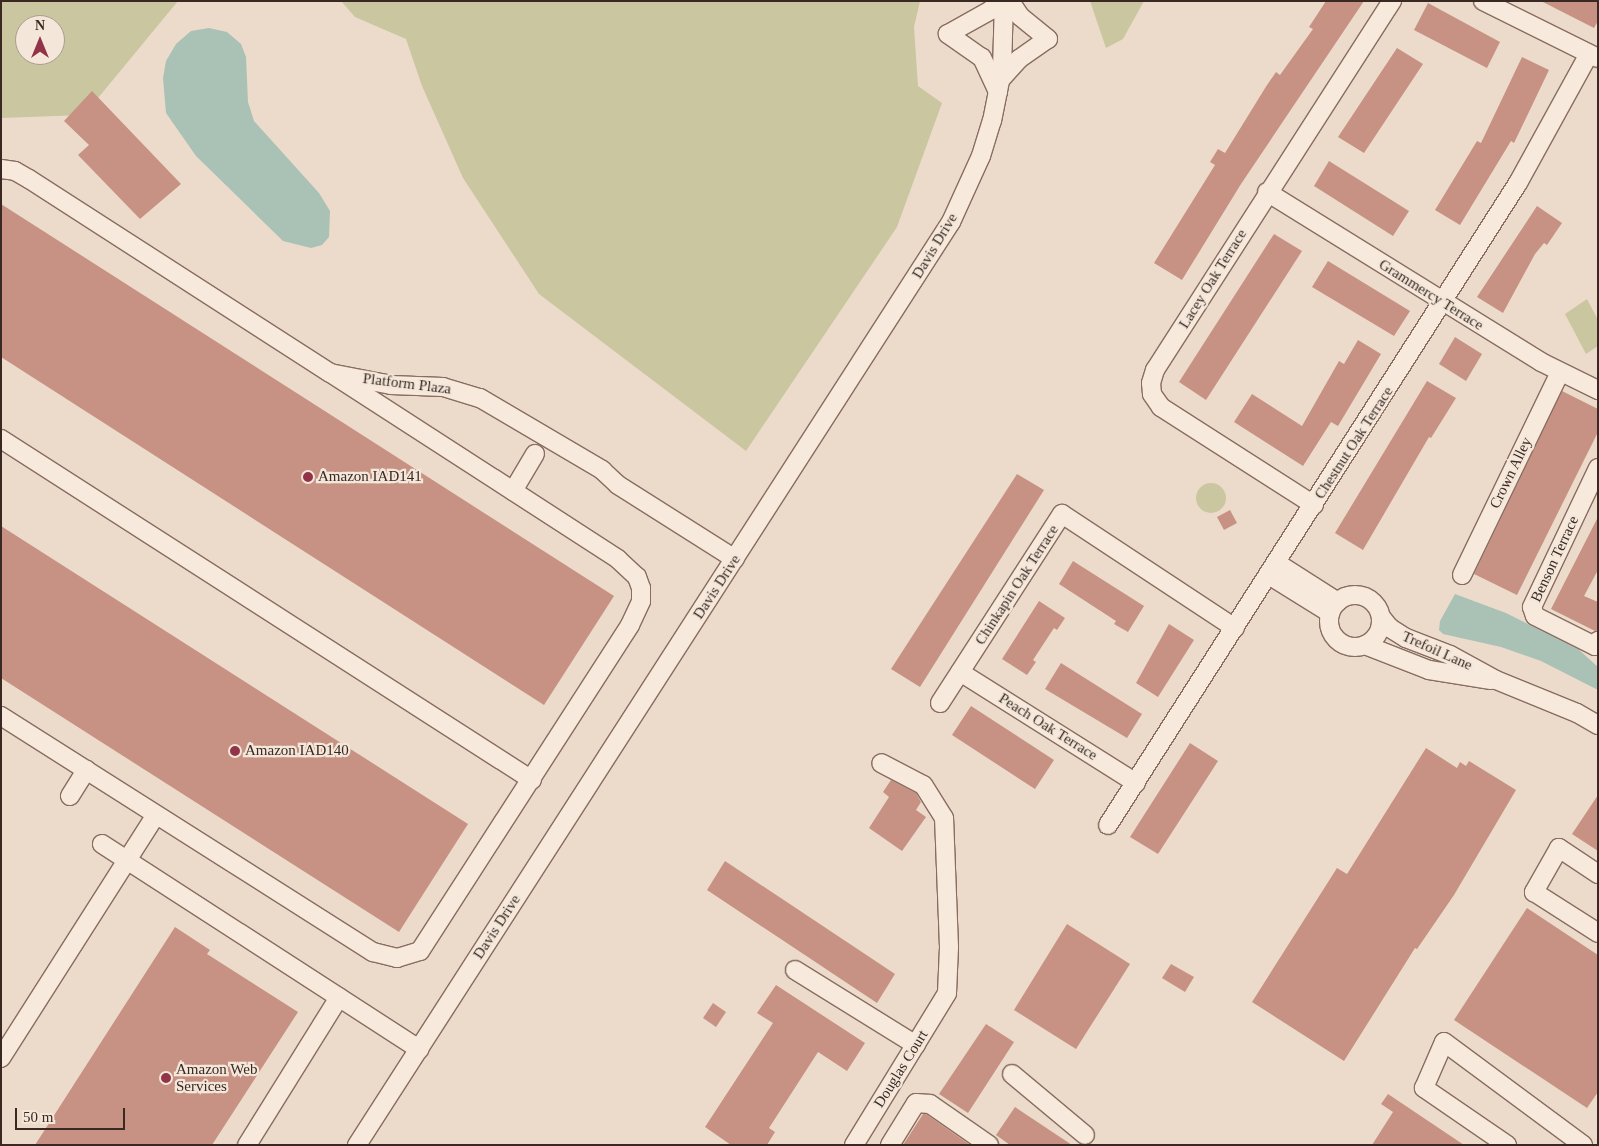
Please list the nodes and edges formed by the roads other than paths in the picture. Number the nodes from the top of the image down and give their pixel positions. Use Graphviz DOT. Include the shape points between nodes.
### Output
graph roads {
  1 [pos="999,1"];
  2 [pos="1004,1"];
  3 [pos="1010,1"];
  4 [pos="1392,1"];
  5 [pos="1483,1"];
  6 [pos="1593,56"];
  7 [pos="999,86"];
  8 [pos="1,169"];
  9 [pos="1267,192"];
  10 [pos="1443,303"];
  11 [pos="1560,372"];
  12 [pos="330,373"];
  13 [pos="1598,390"];
  14 [pos="1,439"];
  15 [pos="535,454"];
  16 [pos="1598,468"];
  17 [pos="513,491"];
  18 [pos="1314,505"];
  19 [pos="735,559"];
  20 [pos="1273,569"];
  21 [pos="1462,575"];
  22 [pos="1334,608"];
  23 [pos="1381,617"];
  24 [pos="1235,628"];
  25 [pos="1597,643"];
  26 [pos="1365,645"];
  27 [pos="960,672"];
  28 [pos="1496,680"];
  29 [pos="940,703"];
  30 [pos="1,716"];
  31 [pos="1598,725"];
  32 [pos="881,763"];
  33 [pos="86,770"];
  34 [pos="532,780"];
  35 [pos="1136,783"];
  36 [pos="70,796"];
  37 [pos="156,815"];
  38 [pos="1108,825"];
  39 [pos="102,844"];
  40 [pos="127,860"];
  41 [pos="1598,874"];
  42 [pos="1598,933"];
  43 [pos="795,970"];
  44 [pos="338,997"];
  45 [pos="916,1045"];
  46 [pos="419,1049"];
  47 [pos="1,1058"];
  48 [pos="1012,1074"];
  49 [pos="1085,1136"];
  50 [pos="247,1145"];
  51 [pos="357,1145"];
  52 [pos="854,1145"];
  53 [pos="890,1145"];
  54 [pos="989,1145"];
  55 [pos="1508,1145"];
  56 [pos="1582,1145"];
  1 -- 7 [label="street" via="991,10 948,34 982,58"];
  2 -- 7 [label="street, Davis Drive" via="1006,36"];
  3 -- 7 [label="street" via="1020,16 1048,39 1019,59"];
  4 -- 9 [label="street, Lacey Oak Terrace"];
  5 -- 6 [label="street"];
  6 -- 10 [label="street, Chestnut Oak Terrace"];
  7 -- 19 [label="street, Davis Drive" via="981,156 951,222"];
  8 -- 12 [label="street, Platform Plaza" via="15,171 29,179"];
  9 -- 10 [label="street, Grammercy Terrace"];
  9 -- 18 [label="street, Lacey Oak Terrace" via="1155,370 1152,394 1161,407"];
  10 -- 11 [label="street, Grammercy Terrace"];
  10 -- 18 [label="street, Chestnut Oak Terrace"];
  11 -- 13 [label="street, Grammercy Terrace"];
  11 -- 21 [label="street, Crown Alley"];
  12 -- 17 [label="street"];
  12 -- 19 [label="street, Platform Plaza" via="391,385 442,387 480,398 602,470 618,485"];
  14 -- 34 [label="street"];
  15 -- 17 [label="street"];
  16 -- 25 [label="street, Benson Terrace" via="1532,607 1535,616"];
  17 -- 34 [label="street" via="630,567 641,588 638,612"];
  18 -- 20 [label="street, Chestnut Oak Terrace"];
  19 -- 46 [label="street, Davis Drive"];
  20 -- 22 [label="street"];
  20 -- 24 [label="street, Chestnut Oak Terrace"];
  22 -- 23 [label="street, Trefoil Lane" via="1348,596 1365,597"];
  22 -- 26 [label="street, Trefoil Lane" via="1330,630 1341,643"];
  23 -- 26 [label="street" via="1378,633"];
  23 -- 28 [label="street, Trefoil Lane" via="1390,628 1406,638 1456,658"];
  24 -- 27 [label="street, Chinkapin Oak Terrace" via="1062,514"];
  24 -- 35 [label="street, Chestnut Oak Terrace"];
  26 -- 28 [label="street, Trefoil Lane" via="1429,670"];
  27 -- 29 [label="street, Chinkapin Oak Terrace"];
  27 -- 35 [label="street, Peach Oak Terrace"];
  28 -- 31 [label="street, Trefoil Lane" via="1577,713"];
  30 -- 33 [label="street"];
  32 -- 45 [label="street, Douglas Court" via="923,785 944,818 948,993"];
  33 -- 36 [label="street"];
  33 -- 37 [label="street"];
  34 -- 37 [label="street" via="428,941 420,951 396,958 373,952 340,933"];
  35 -- 38 [label="street, Chestnut Oak Terrace"];
  37 -- 40 [label="street"];
  39 -- 40 [label="street"];
  40 -- 44 [label="street"];
  40 -- 47 [label="street"];
  41 -- 42 [label="street" via="1559,848 1534,892"];
  43 -- 45 [label="street"];
  44 -- 46 [label="street"];
  44 -- 50 [label="street"];
  45 -- 52 [label="street, Douglas Court"];
  46 -- 51 [label="street, Davis Drive"];
  48 -- 49 [label="street"];
  53 -- 54 [label="street" via="916,1103 930,1104"];
  55 -- 56 [label="street" via="1424,1088 1444,1042"];
}
